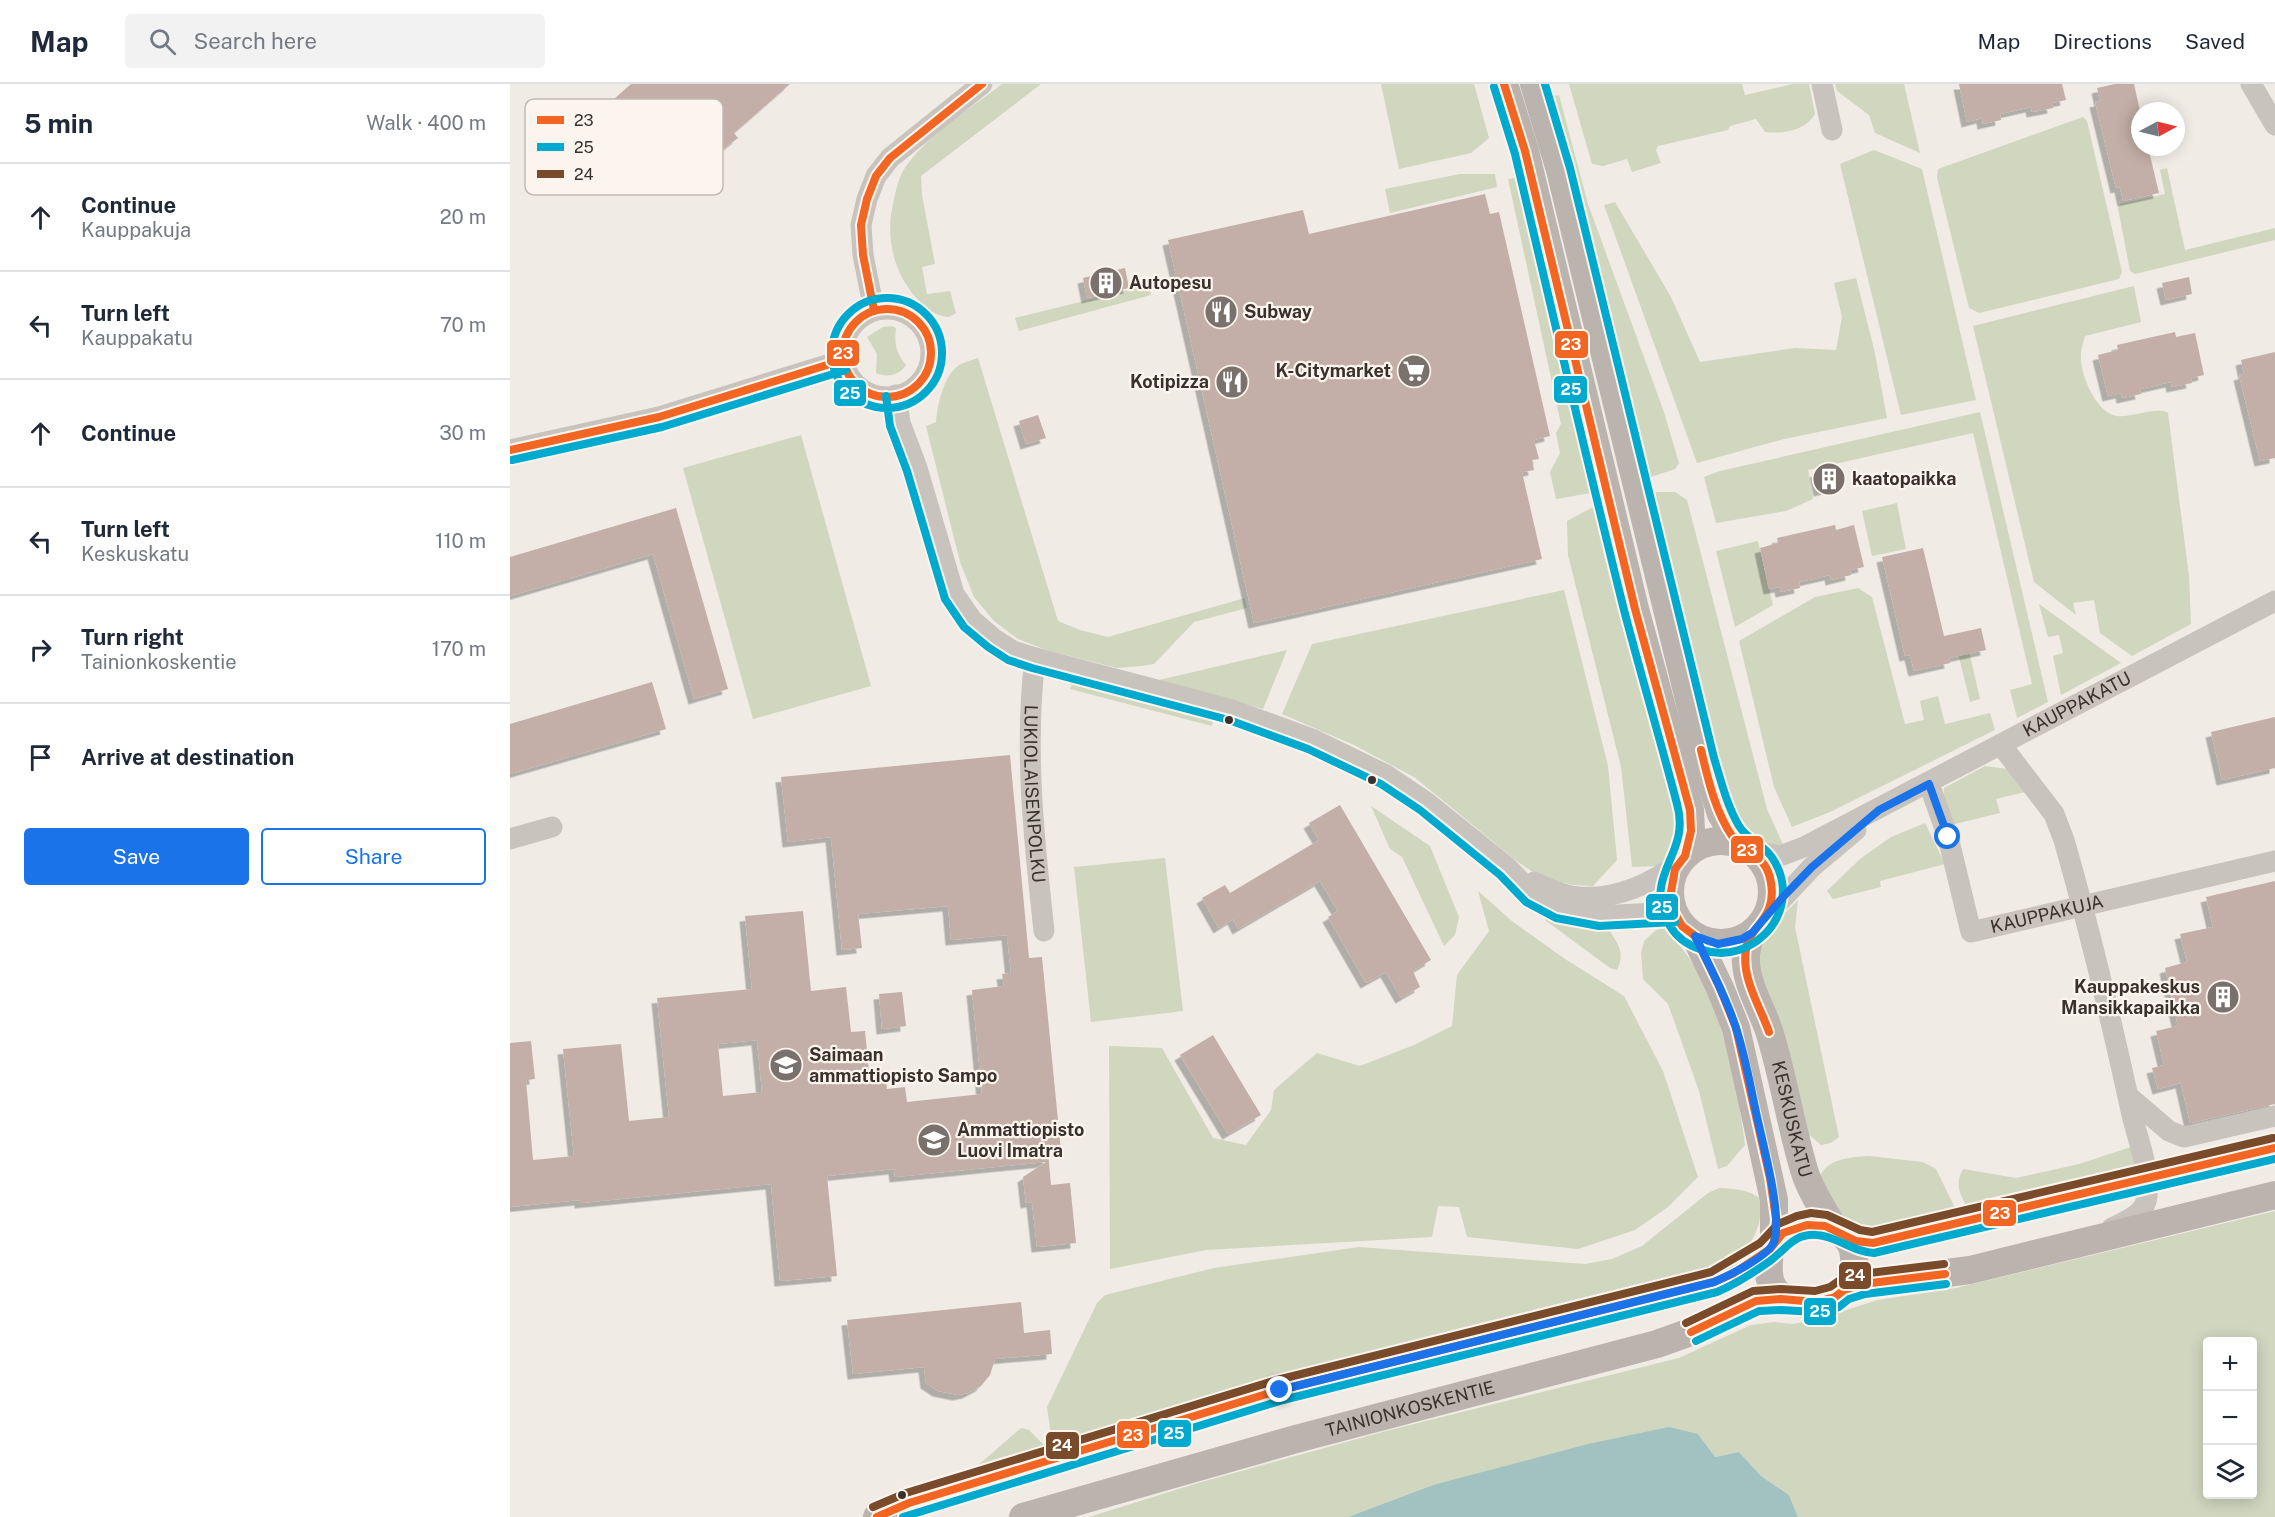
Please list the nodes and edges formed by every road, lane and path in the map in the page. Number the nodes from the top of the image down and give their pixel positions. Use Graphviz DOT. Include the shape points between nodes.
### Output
graph roads {
  1 [pos="982,84"];
  2 [pos="1504,84"];
  3 [pos="1534,84"];
  4 [pos="1822,84"];
  5 [pos="2251,84"];
  6 [pos="2275,125"];
  7 [pos="1832,130"];
  8 [pos="874,310"];
  9 [pos="843,360"];
  10 [pos="896,395"];
  11 [pos="510,450"];
  12 [pos="2275,601"];
  13 [pos="1035,658"];
  14 [pos="2001,745"];
  15 [pos="1929,784"];
  16 [pos="1879,810"];
  17 [pos="552,827"];
  18 [pos="510,838"];
  19 [pos="1746,848"];
  20 [pos="1683,859"];
  21 [pos="2275,861"];
  22 [pos="1507,867"];
  23 [pos="2083,907"];
  24 [pos="1674,912"];
  25 [pos="1759,925"];
  26 [pos="1044,931"];
  27 [pos="1695,936"];
  28 [pos="2128,1096"];
  29 [pos="2275,1116"];
  30 [pos="2275,1148"];
  31 [pos="2147,1178"];
  32 [pos="2275,1195"];
  33 [pos="1840,1233"];
  34 [pos="2093,1238"];
  35 [pos="1772,1245"];
  36 [pos="1844,1290"];
  37 [pos="1793,1300"];
  38 [pos="877,1517"];
  39 [pos="1023,1517"];
  1 -- 8 [label="street" via="890,158 876,176 861,225"];
  2 -- 20 [label="main road" via="1525,151 1635,609 1690,810 1691,831"];
  3 -- 19 [label="main road" via="1560,170 1704,761 1721,814"];
  4 -- 7 [label="street"];
  5 -- 6 [label="street"];
  8 -- 9 [label="street" via="848,330"];
  8 -- 10 [label="street" via="892,308 908,314 922,325 930,340 931,358 926,375 914,388"];
  9 -- 10 [label="street" via="850,379 864,391 880,397"];
  9 -- 11 [label="street" via="659,417"];
  10 -- 13 [label="street" via="900,423 954,594 972,620 994,639"];
  12 -- 14 [label="street, KAUPPAKATU"];
  13 -- 22 [label="street" via="1232,710 1312,739 1386,775"];
  13 -- 26 [label="street, LUKIOLAISENPOLKU" via="1029,709 1032,814"];
  14 -- 15 [label="street, KAUPPAKATU"];
  14 -- 23 [label="street" via="2054,814"];
  15 -- 16 [label="street, KAUPPAKATU"];
  15 -- 23 [label="street, KAUPPAKUJA" via="1948,837 1971,932"];
  16 -- 19 [label="street, KAUPPAKATU" via="1794,852 1780,856"];
  16 -- 25 [label="street, KAUPPAKATU" via="1812,867"];
  17 -- 18 [label="street"];
  19 -- 20 [label="main road" via="1725,841 1710,842 1696,847"];
  19 -- 25 [label="main road" via="1770,876 1772,896"];
  20 -- 22 [label="street" via="1662,876 1640,886 1599,896 1576,897 1553,890"];
  20 -- 24 [label="main road" via="1671,883"];
  21 -- 23 [label="street, KAUPPAKUJA"];
  22 -- 24 [label="street" via="1545,902 1577,913 1599,916"];
  23 -- 28 [label="street"];
  24 -- 27 [label="main road" via="1682,926"];
  25 -- 27 [label="main road" via="1742,939 1724,943"];
  25 -- 33 [label="main road, KESKUSKATU" via="1746,949 1746,967 1771,1036 1806,1174 1815,1197"];
  27 -- 35 [label="main road, KESKUSKATU" via="1736,1028 1774,1200"];
  28 -- 29 [label="street" via="2169,1131 2184,1137"];
  28 -- 31 [label="street"];
  30 -- 31 [label="main road"];
  31 -- 33 [label="main road" via="1873,1242 1856,1241"];
  31 -- 34 [label="street" via="2144,1207"];
  32 -- 34 [label="main road"];
  33 -- 35 [label="main road" via="1817,1224 1794,1227"];
  33 -- 36 [label="main road" via="1851,1246 1854,1258"];
  34 -- 36 [label="main road" via="1970,1270"];
  35 -- 37 [label="main road" via="1770,1279 1775,1290"];
  35 -- 38 [label="main road" via="1734,1273 1714,1282 1280,1390 909,1503"];
  36 -- 37 [label="main road" via="1826,1300"];
  37 -- 39 [label="main road, TAINIONKOSKENTIE" via="1756,1301 1657,1344 1296,1439"];
}
